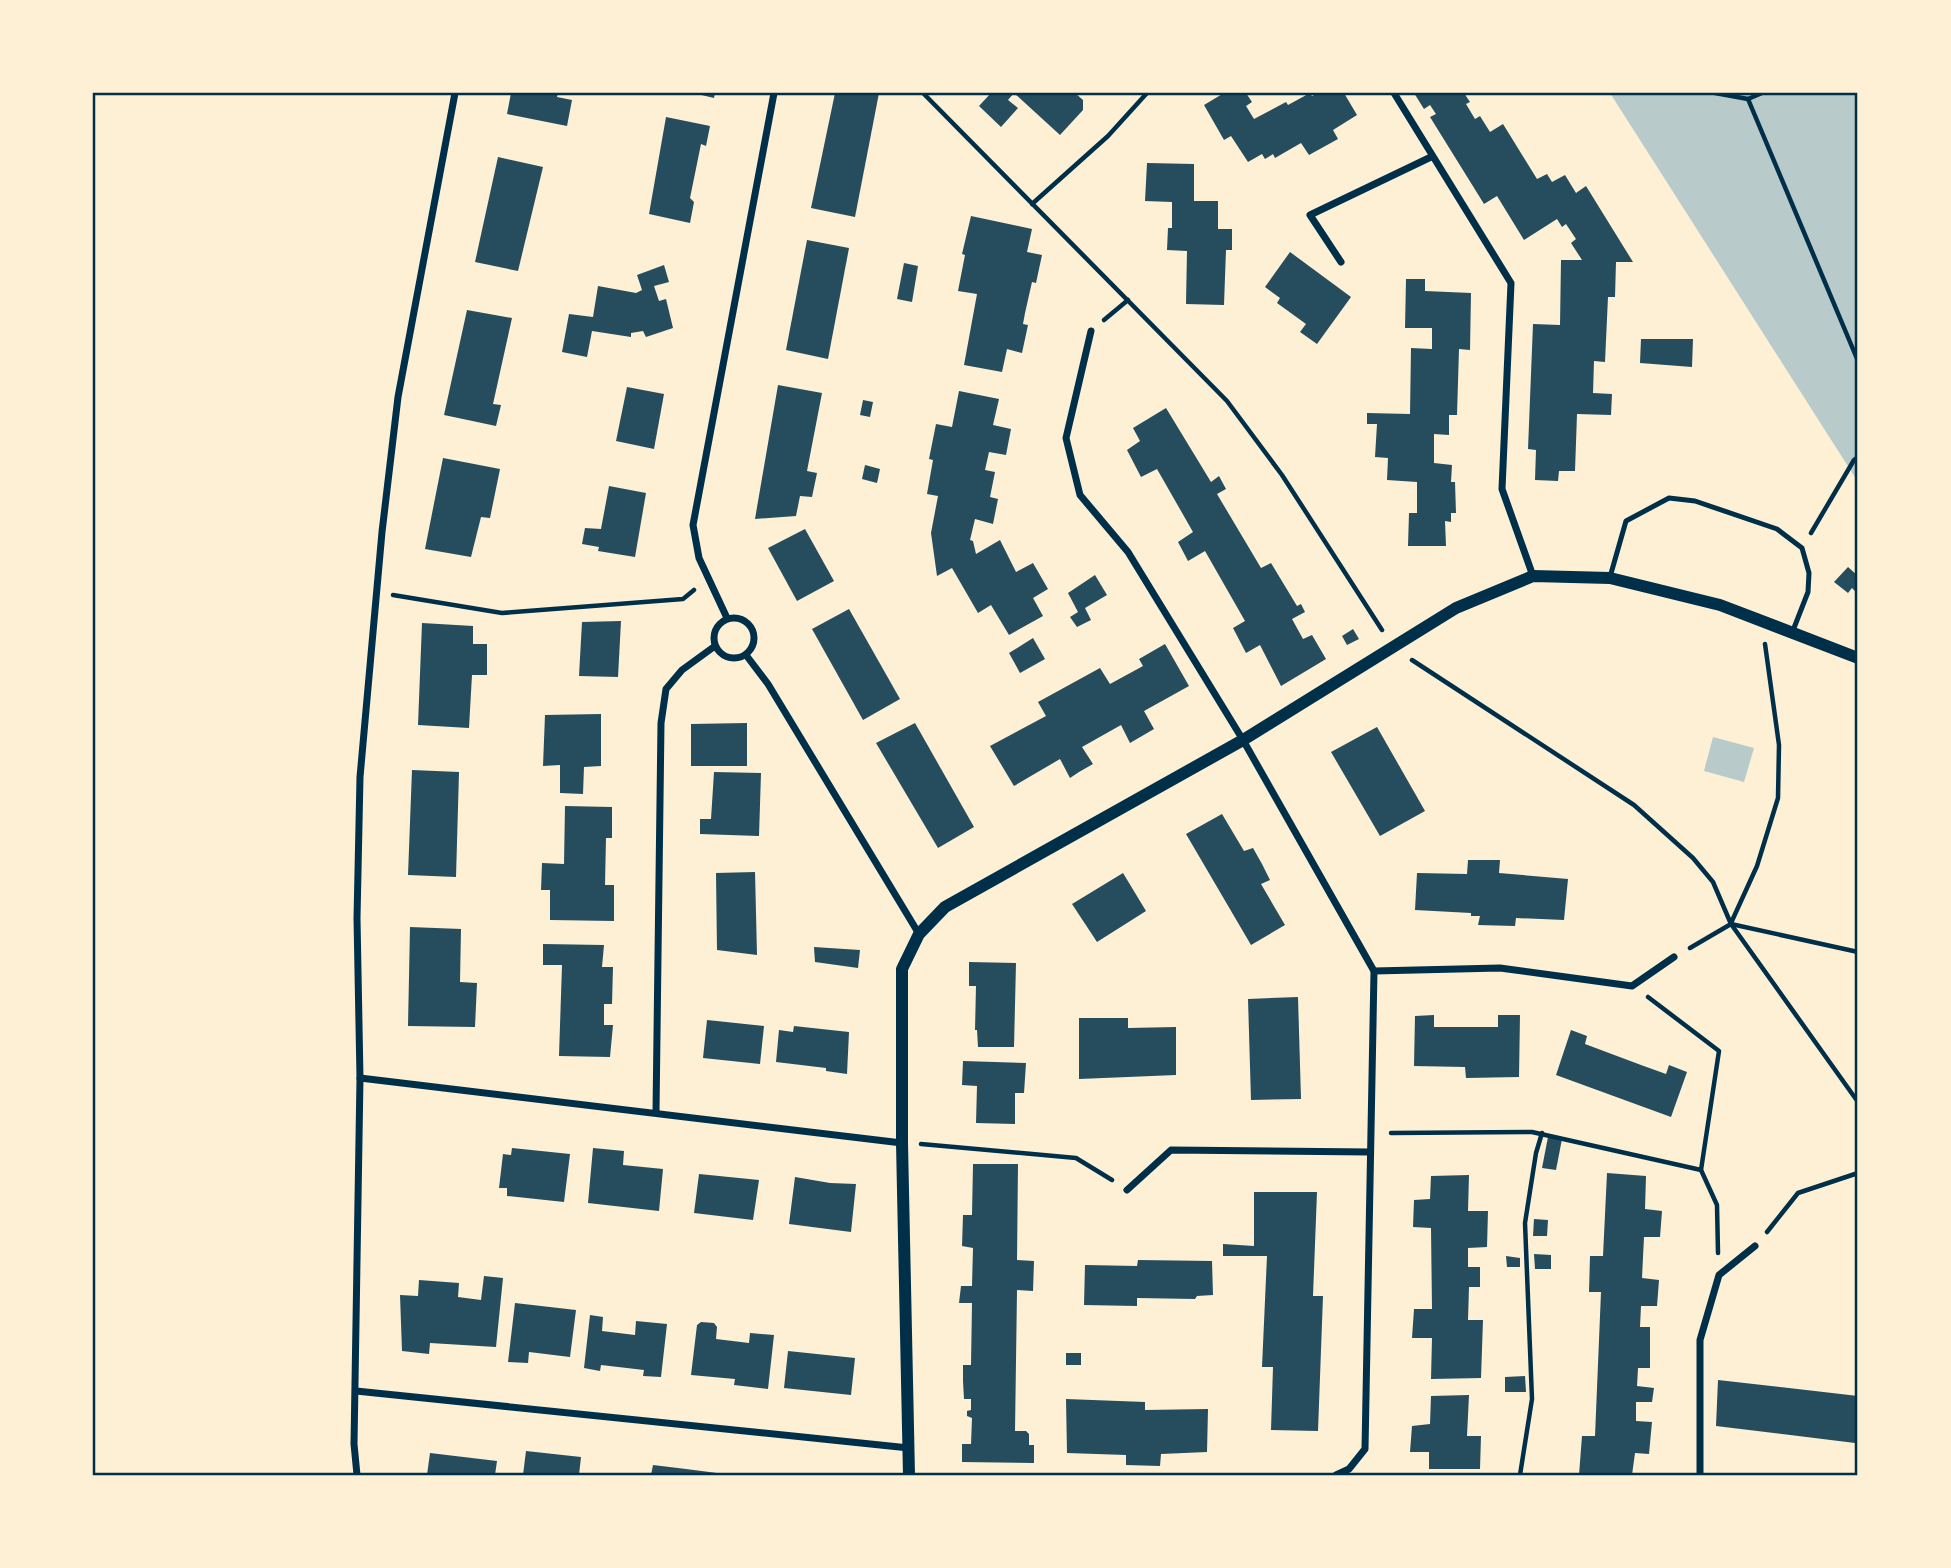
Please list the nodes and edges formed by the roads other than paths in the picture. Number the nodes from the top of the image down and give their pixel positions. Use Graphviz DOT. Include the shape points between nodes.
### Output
graph roads {
  1 [pos="455,93"];
  2 [pos="774,93"];
  3 [pos="1394,93"];
  4 [pos="1431,157"];
  5 [pos="1341,262"];
  6 [pos="1091,331"];
  7 [pos="1533,576"];
  8 [pos="1610,578"];
  9 [pos="727,618"];
  10 [pos="1792,633"];
  11 [pos="715,646"];
  12 [pos="746,655"];
  13 [pos="1858,659"];
  14 [pos="1243,740"];
  15 [pos="919,934"];
  16 [pos="1674,957"];
  17 [pos="1374,971"];
  18 [pos="360,1078"];
  19 [pos="656,1112"];
  20 [pos="902,1143"];
  21 [pos="1369,1152"];
  22 [pos="1128,1190"];
  23 [pos="1755,1246"];
  24 [pos="356,1391"];
  25 [pos="909,1448"];
  26 [pos="357,1475"];
  27 [pos="909,1475"];
  28 [pos="1336,1475"];
  29 [pos="1700,1475"];
  1 -- 18 [label="street" via="398,397 377,592 360,776"];
  2 -- 9 [label="street" via="692,525 699,558"];
  3 -- 4 [label="street"];
  4 -- 5 [label="street" via="1310,215"];
  4 -- 7 [label="street" via="1511,283 1502,489"];
  6 -- 14 [label="street" via="1066,438 1080,495 1128,552"];
  7 -- 8 [label="street"];
  7 -- 14 [label="street" via="1456,608"];
  8 -- 10 [label="street" via="1720,605"];
  8 -- 10 [label="lane" via="1626,521 1669,498 1695,501 1777,529 1802,548 1809,573 1808,592"];
  9 -- 11 [label="street" via="716,627"];
  9 -- 12 [label="street" via="746,621 753,631 754,644"];
  10 -- 13 [label="street"];
  11 -- 12 [label="street" via="722,656"];
  11 -- 19 [label="street" via="682,670 667,689 661,723"];
  12 -- 15 [label="street"];
  14 -- 15 [label="street" via="945,907"];
  14 -- 17 [label="street"];
  15 -- 20 [label="street" via="902,969"];
  16 -- 17 [label="street" via="1632,986 1500,968"];
  17 -- 21 [label="street"];
  18 -- 19 [label="street"];
  18 -- 24 [label="street"];
  19 -- 20 [label="street"];
  20 -- 25 [label="street"];
  21 -- 22 [label="street" via="1171,1150"];
  21 -- 28 [label="street" via="1365,1449 1349,1469"];
  23 -- 29 [label="street" via="1719,1275 1700,1340"];
  24 -- 25 [label="street"];
  24 -- 26 [label="street"];
  25 -- 27 [label="street"];
}
